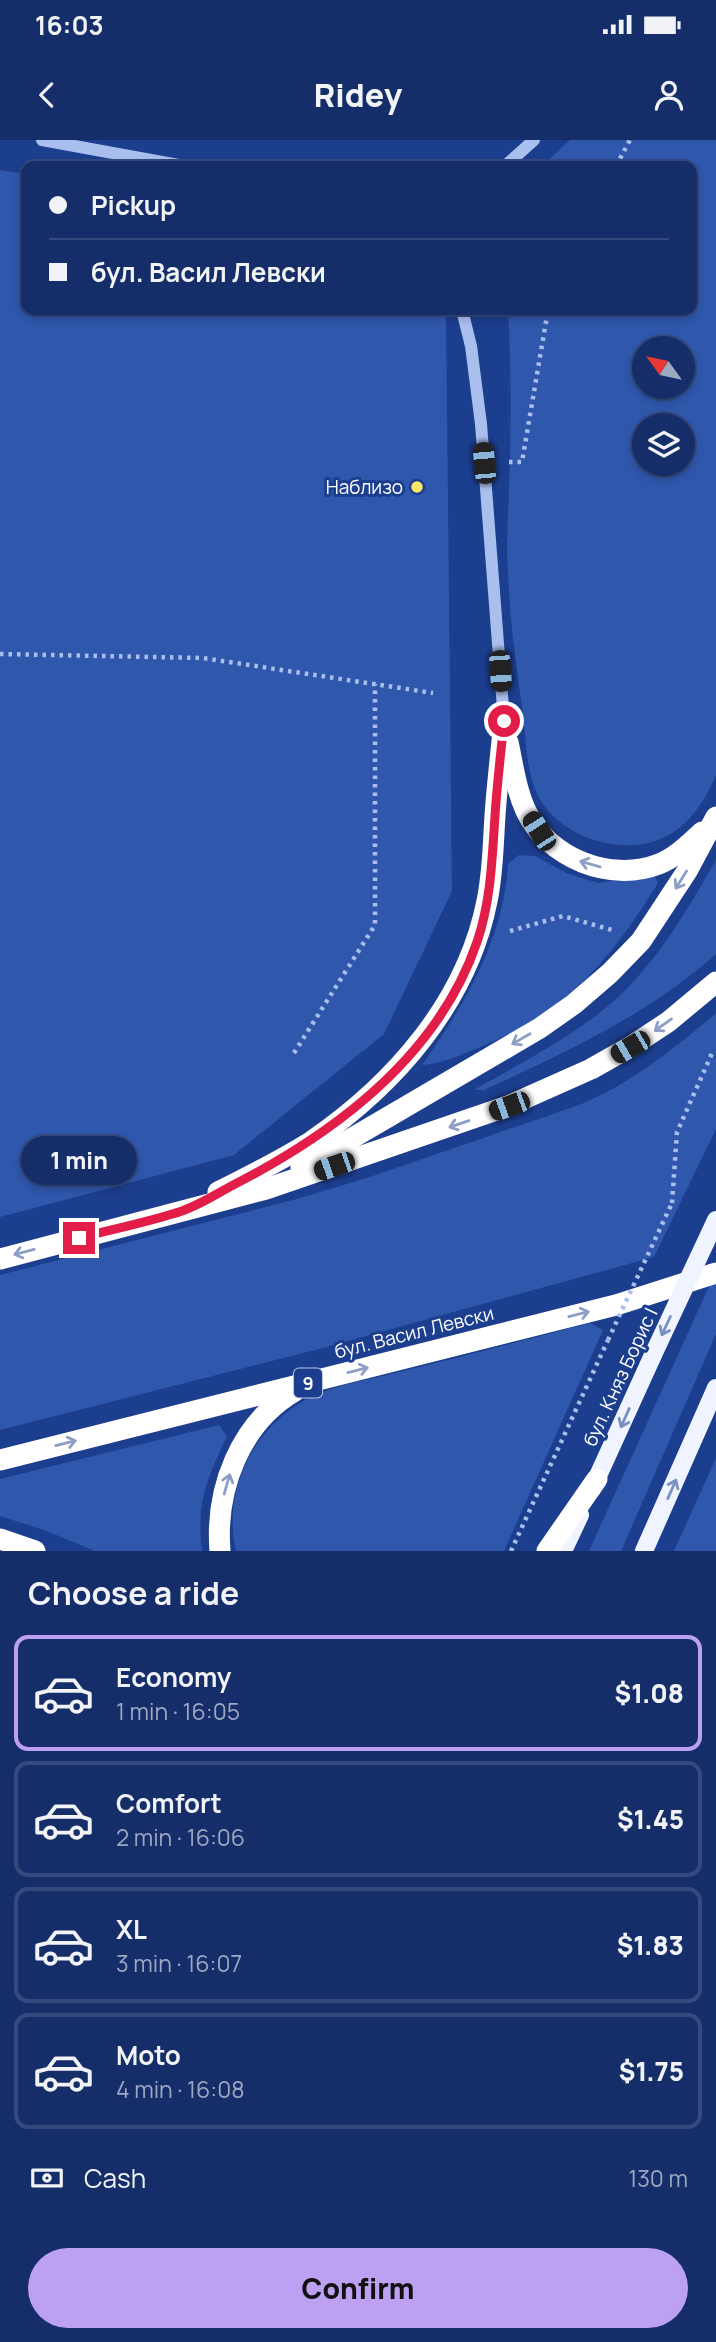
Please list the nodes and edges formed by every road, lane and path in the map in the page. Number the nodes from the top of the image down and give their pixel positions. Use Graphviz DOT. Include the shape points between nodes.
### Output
graph roads {
  1 [pos="42,140"];
  2 [pos="534,140"];
  3 [pos="630,140"];
  4 [pos="157,161"];
  5 [pos="511,161"];
  6 [pos="619,161"];
  7 [pos="463,315"];
  8 [pos="547,315"];
  9 [pos="484,463"];
  10 [pos="0,654"];
  11 [pos="375,684"];
  12 [pos="433,693"];
  13 [pos="504,721"];
  14 [pos="715,819"];
  15 [pos="620,932"];
  16 [pos="478,941"];
  17 [pos="716,982"];
  18 [pos="713,1051"];
  19 [pos="293,1053"];
  20 [pos="266,1189"];
  21 [pos="184,1210"];
  22 [pos="716,1220"];
  23 [pos="0,1259"];
  24 [pos="716,1273"];
  25 [pos="311,1382"];
  26 [pos="716,1388"];
  27 [pos="0,1460"];
  28 [pos="597,1479"];
  29 [pos="0,1539"];
  30 [pos="35,1551"];
  31 [pos="220,1551"];
  32 [pos="511,1551"];
  33 [pos="547,1551"];
  34 [pos="563,1551"];
  35 [pos="645,1551"];
  1 -- 4 [label="street"];
  2 -- 5 [label="street"];
  3 -- 6 [label="path"];
  7 -- 9 [label="street"];
  8 -- 9 [label="path" via="522,462"];
  9 -- 13 [label="street"];
  10 -- 11 [label="path" via="203,658"];
  11 -- 12 [label="path"];
  11 -- 19 [label="path" via="374,925"];
  14 -- 13 [label="highway, one-way" via="674,857 643,869 627,872 573,859 556,849 526,812"];
  13 -- 16 [label="highway" via="493,865"];
  14 -- 20 [label="highway, one-way" via="641,942 574,1004 541,1028"];
  15 -- 16 [label="path" via="563,915"];
  16 -- 21 [label="highway" via="446,1009 402,1062 346,1115 281,1160"];
  17 -- 20 [label="highway, one-way" via="630,1047 550,1089 467,1122"];
  18 -- 32 [label="path, bridge" via="677,1132 672,1203"];
  20 -- 21 [label="highway"];
  21 -- 23 [label="highway, one-way"];
  22 -- 28 [label="main road, бул. Княз Борис I, one-way, bridge"];
  25 -- 24 [label="highway, бул. Васил Левски / 9, one-way" via="616,1305"];
  27 -- 25 [label="highway, бул. Васил Левски / 9, one-way"];
  31 -- 25 [label="highway, one-way" via="223,1493 243,1445 270,1408"];
  35 -- 26 [label="main road, one-way"];
  28 -- 33 [label="highway"];
  28 -- 34 [label="main road, бул. Княз Борис I"];
  29 -- 30 [label="highway"];
}
